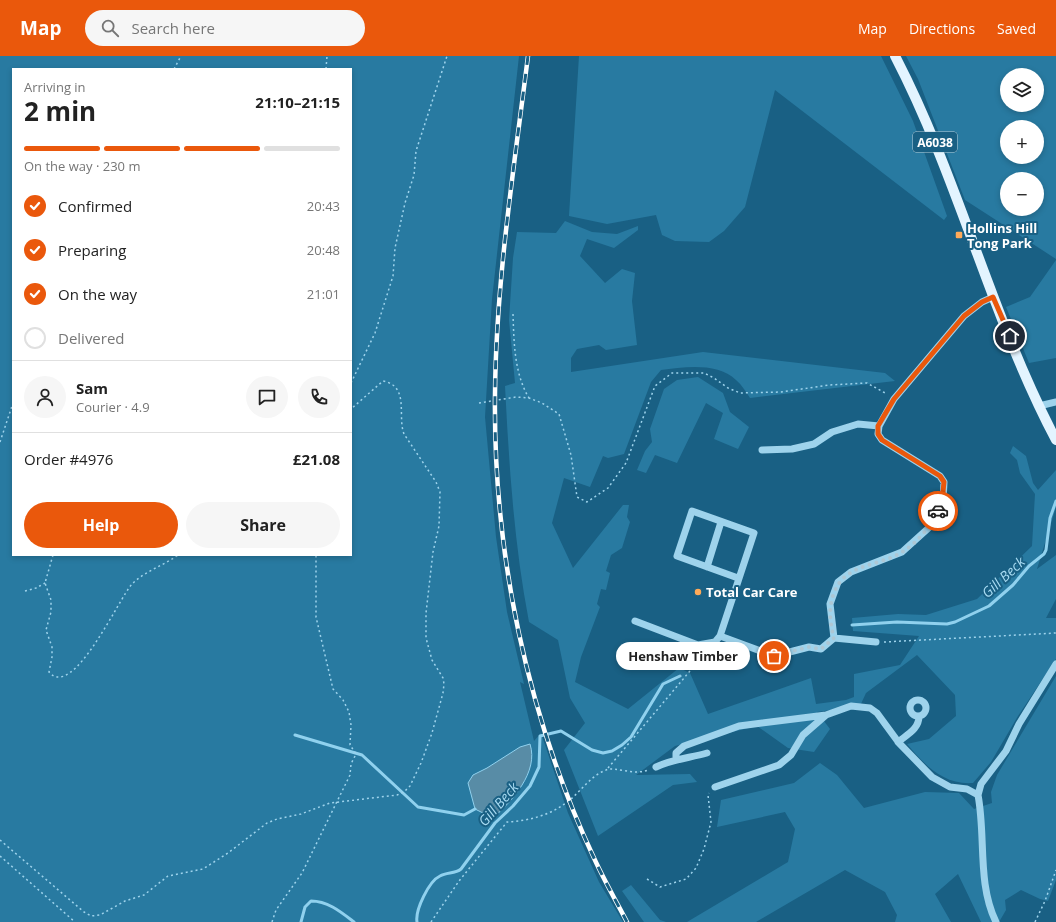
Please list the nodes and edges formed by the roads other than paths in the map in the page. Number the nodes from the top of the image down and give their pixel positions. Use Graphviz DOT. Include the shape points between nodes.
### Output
graph roads {
  1 [pos="895,56"];
  2 [pos="993,297"];
  3 [pos="1056,402"];
  4 [pos="1039,406"];
  5 [pos="878,426"];
  6 [pos="1056,440"];
  7 [pos="762,450"];
  8 [pos="721,522"];
  9 [pos="707,567"];
  10 [pos="738,578"];
  11 [pos="635,621"];
  12 [pos="834,638"];
  13 [pos="717,639"];
  14 [pos="876,642"];
  15 [pos="1056,664"];
  16 [pos="826,715"];
  17 [pos="919,716"];
  18 [pos="898,742"];
  19 [pos="707,752"];
  20 [pos="676,758"];
  21 [pos="656,766"];
  22 [pos="981,784"];
  23 [pos="714,787"];
  24 [pos="967,789"];
  25 [pos="978,795"];
  26 [pos="996,922"];
  1 -- 2 [label="main road, A6038" via="944,162"];
  2 -- 4 [label="main road, A6038"];
  2 -- 5 [label="street" via="964,316 894,399"];
  3 -- 4 [label="street"];
  4 -- 6 [label="main road, A6038"];
  5 -- 7 [label="street" via="858,424 832,432 814,444 792,449"];
  5 -- 12 [label="street" via="878,434 882,440 940,476 944,482 942,501 933,524 902,552 851,572 838,582 830,604"];
  8 -- 9 [label="street"];
  8 -- 9 [label="street" via="692,511 677,556"];
  8 -- 10 [label="street" via="754,534"];
  9 -- 10 [label="street"];
  10 -- 13 [label="street"];
  11 -- 13 [label="street" via="698,645"];
  12 -- 13 [label="street" via="821,649 809,647 774,656"];
  12 -- 14 [label="street"];
  15 -- 22 [label="street" via="1019,724 1006,751"];
  16 -- 18 [label="street" via="851,706 870,708 877,713"];
  16 -- 20 [label="street" via="739,726 684,746 676,753"];
  16 -- 23 [label="street" via="803,735 791,755 780,765"];
  17 -- 18 [label="street" via="919,724"];
  18 -- 24 [label="street" via="932,777 950,787"];
  19 -- 20 [label="street" via="681,760"];
  20 -- 21 [label="street"];
  22 -- 24 [label="street"];
  22 -- 25 [label="street"];
  24 -- 25 [label="street"];
  25 -- 26 [label="street" via="988,906"];
}
